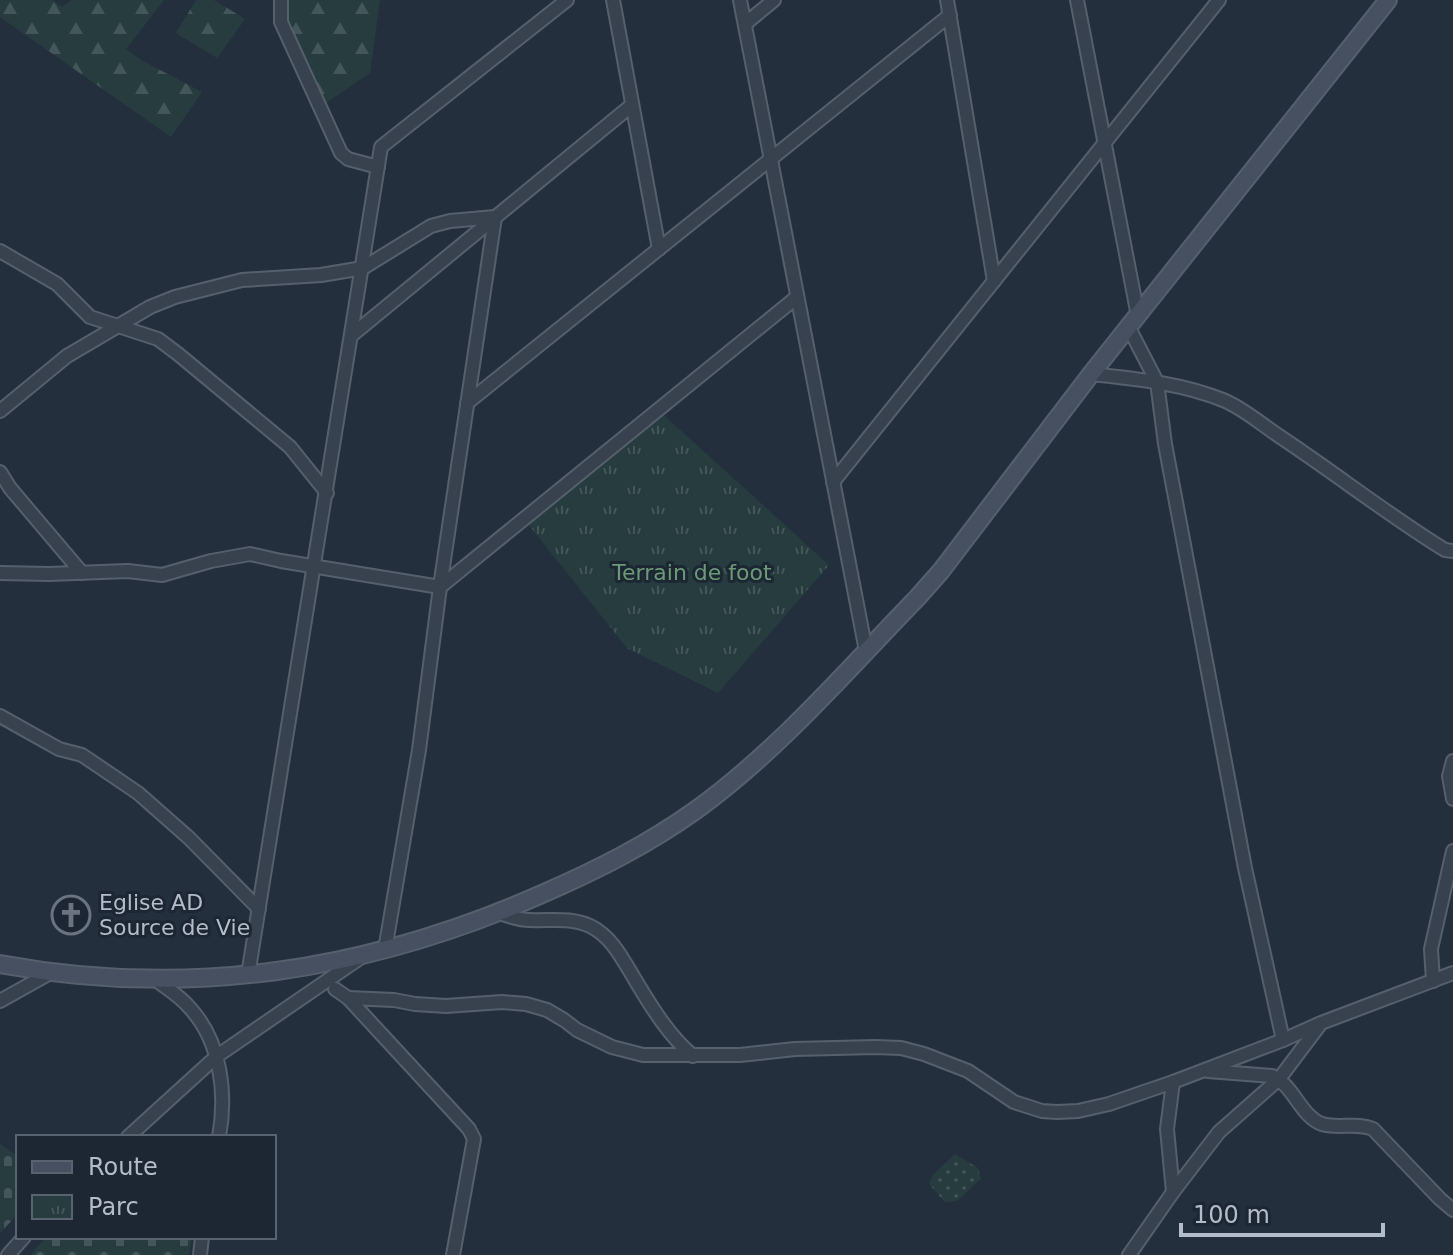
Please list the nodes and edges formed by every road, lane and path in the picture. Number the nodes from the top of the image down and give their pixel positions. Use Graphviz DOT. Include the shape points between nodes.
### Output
graph roads {
  1 [pos="281,0"];
  2 [pos="567,0"];
  3 [pos="613,0"];
  4 [pos="740,0"];
  5 [pos="774,0"];
  6 [pos="947,0"];
  7 [pos="1077,0"];
  8 [pos="1219,0"];
  9 [pos="1388,0"];
  10 [pos="1208,6"];
  11 [pos="950,15"];
  12 [pos="745,24"];
  13 [pos="632,105"];
  14 [pos="1104,143"];
  15 [pos="771,159"];
  16 [pos="378,167"];
  17 [pos="495,217"];
  18 [pos="659,249"];
  19 [pos="0,251"];
  20 [pos="363,268"];
  21 [pos="994,281"];
  22 [pos="797,297"];
  23 [pos="1133,322"];
  24 [pos="118,326"];
  25 [pos="352,335"];
  26 [pos="1091,374"];
  27 [pos="1157,382"];
  28 [pos="467,403"];
  29 [pos="0,411"];
  30 [pos="0,472"];
  31 [pos="833,482"];
  32 [pos="327,493"];
  33 [pos="1453,551"];
  34 [pos="315,566"];
  35 [pos="0,573"];
  36 [pos="82,573"];
  37 [pos="440,587"];
  38 [pos="866,651"];
  39 [pos="0,716"];
  40 [pos="1453,761"];
  41 [pos="1453,799"];
  42 [pos="1453,851"];
  43 [pos="259,909"];
  44 [pos="499,913"];
  45 [pos="385,950"];
  46 [pos="363,956"];
  47 [pos="0,964"];
  48 [pos="50,973"];
  49 [pos="1453,973"];
  50 [pos="248,975"];
  51 [pos="155,979"];
  52 [pos="1433,981"];
  53 [pos="335,989"];
  54 [pos="348,998"];
  55 [pos="0,1001"];
  56 [pos="1321,1023"];
  57 [pos="1283,1040"];
  58 [pos="217,1056"];
  59 [pos="693,1056"];
  60 [pos="1206,1070"];
  61 [pos="1279,1079"];
  62 [pos="1173,1082"];
  63 [pos="130,1135"];
  64 [pos="219,1135"];
  65 [pos="1173,1192"];
  66 [pos="1453,1210"];
  67 [pos="22,1239"];
  68 [pos="8,1255"];
  69 [pos="453,1255"];
  70 [pos="1129,1255"];
  1 -- 16 [label="street" via="281,22 341,153"];
  2 -- 16 [label="street" via="381,147"];
  3 -- 13 [label="street"];
  4 -- 12 [label="street"];
  5 -- 12 [label="street"];
  6 -- 11 [label="street"];
  7 -- 14 [label="street"];
  8 -- 10 [label="street"];
  9 -- 23 [label="main road"];
  10 -- 14 [label="street"];
  11 -- 15 [label="street"];
  11 -- 21 [label="street"];
  12 -- 15 [label="street"];
  13 -- 17 [label="street"];
  13 -- 18 [label="street"];
  14 -- 21 [label="street"];
  14 -- 23 [label="street"];
  15 -- 18 [label="street"];
  15 -- 22 [label="street"];
  16 -- 20 [label="street"];
  17 -- 20 [label="street" via="431,226"];
  17 -- 25 [label="street"];
  17 -- 28 [label="street"];
  18 -- 28 [label="street"];
  19 -- 24 [label="street" via="57,284 90,317"];
  20 -- 24 [label="street" via="242,280 175,297"];
  20 -- 25 [label="street"];
  21 -- 31 [label="street"];
  22 -- 31 [label="street"];
  22 -- 37 [label="street"];
  23 -- 26 [label="main road"];
  23 -- 27 [label="street"];
  24 -- 29 [label="street" via="67,356"];
  24 -- 32 [label="street" via="158,339 178,354 290,447"];
  25 -- 32 [label="street"];
  26 -- 27 [label="street"];
  26 -- 38 [label="main road" via="941,571"];
  27 -- 33 [label="street" via="1226,401 1402,523"];
  27 -- 57 [label="street" via="1242,853"];
  28 -- 37 [label="street"];
  30 -- 36 [label="street"];
  31 -- 38 [label="street"];
  32 -- 34 [label="street"];
  34 -- 36 [label="street" via="250,554 162,575"];
  34 -- 37 [label="street"];
  34 -- 43 [label="street"];
  35 -- 36 [label="street"];
  37 -- 45 [label="street"];
  38 -- 44 [label="main road" via="756,762 696,810 620,858"];
  39 -- 43 [label="street" via="59,749 82,755 138,793"];
  40 -- 41 [label="street"];
  42 -- 52 [label="street" via="1431,949"];
  43 -- 50 [label="street"];
  44 -- 45 [label="main road"];
  44 -- 59 [label="street" via="527,921 580,923 599,931"];
  45 -- 46 [label="main road"];
  46 -- 50 [label="main road"];
  46 -- 58 [label="street"];
  47 -- 48 [label="main road"];
  48 -- 51 [label="main road"];
  48 -- 55 [label="street"];
  49 -- 52 [label="street"];
  50 -- 51 [label="main road"];
  51 -- 58 [label="street" via="202,1022"];
  52 -- 56 [label="street"];
  53 -- 54 [label="street"];
  54 -- 59 [label="street" via="446,1006 526,1004 628,1052"];
  54 -- 69 [label="street" via="474,1139"];
  56 -- 57 [label="street"];
  56 -- 61 [label="street"];
  57 -- 60 [label="street"];
  58 -- 63 [label="street"];
  58 -- 64 [label="street" via="222,1083"];
  59 -- 62 [label="street" via="901,1048 968,1071 1014,1102 1057,1112 1109,1104"];
  60 -- 61 [label="street"];
  60 -- 62 [label="street"];
  61 -- 65 [label="street" via="1219,1132"];
  61 -- 66 [label="street" via="1321,1124 1373,1129"];
  62 -- 65 [label="street" via="1167,1129"];
  65 -- 70 [label="street"];
  67 -- 68 [label="street"];
}
